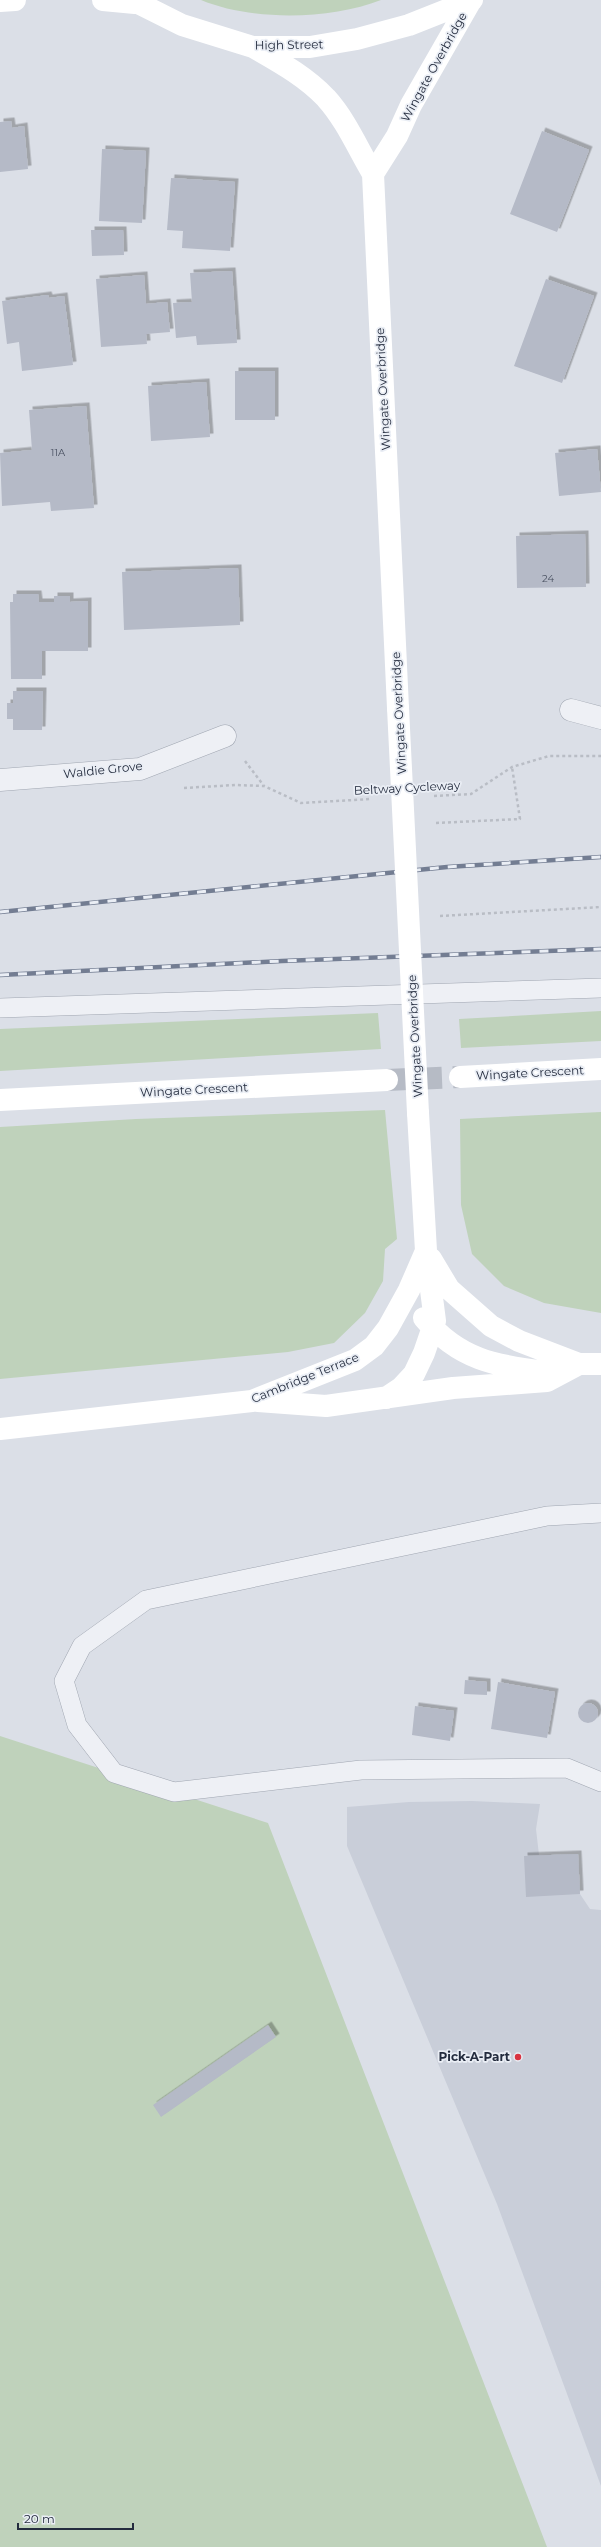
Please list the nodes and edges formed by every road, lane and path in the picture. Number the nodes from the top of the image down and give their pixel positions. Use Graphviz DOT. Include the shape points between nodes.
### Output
graph roads {
  1 [pos="15,0"];
  2 [pos="103,0"];
  3 [pos="0,1"];
  4 [pos="134,1"];
  5 [pos="471,1"];
  6 [pos="253,47"];
  7 [pos="373,174"];
  8 [pos="571,710"];
  9 [pos="601,718"];
  10 [pos="225,736"];
  11 [pos="601,756"];
  12 [pos="512,767"];
  13 [pos="0,780"];
  14 [pos="432,796"];
  15 [pos="378,799"];
  16 [pos="301,803"];
  17 [pos="433,823"];
  18 [pos="601,906"];
  19 [pos="440,916"];
  20 [pos="601,988"];
  21 [pos="0,1008"];
  22 [pos="601,1069"];
  23 [pos="460,1077"];
  24 [pos="387,1080"];
  25 [pos="0,1100"];
  26 [pos="426,1251"];
  27 [pos="409,1290"];
  28 [pos="433,1328"];
  29 [pos="601,1364"];
  30 [pos="571,1369"];
  31 [pos="386,1398"];
  32 [pos="252,1401"];
  33 [pos="0,1429"];
  34 [pos="601,1513"];
  35 [pos="601,1782"];
  1 -- 3 [label="main road"];
  2 -- 4 [label="main road"];
  4 -- 6 [label="main road, High Street" via="182,25"];
  5 -- 6 [label="main road, High Street" via="409,25 357,39 310,47"];
  5 -- 7 [label="main road, Wingate Overbridge" via="411,105 397,136"];
  6 -- 7 [label="main road, Wingate Overbridge" via="301,76 326,99 345,125"];
  7 -- 26 [label="main road, Wingate Overbridge, bridge"];
  8 -- 9 [label="street"];
  10 -- 13 [label="street, Waldie Grove" via="140,769"];
  11 -- 12 [label="path, Beltway Cycleway" via="549,756"];
  12 -- 14 [label="path, Beltway Cycleway" via="471,794"];
  12 -- 17 [label="path" via="520,819"];
  15 -- 16 [label="path, Beltway Cycleway"];
  18 -- 19 [label="path"];
  20 -- 21 [label="lane"];
  22 -- 23 [label="main road, Wingate Crescent"];
  24 -- 25 [label="main road, Wingate Crescent"];
  26 -- 27 [label="main road, Cambridge Terrace"];
  26 -- 28 [label="main road" via="435,1321"];
  26 -- 30 [label="main road" via="449,1289 491,1326"];
  27 -- 28 [label="main road" via="423,1317"];
  27 -- 32 [label="main road, Cambridge Terrace" via="388,1328 374,1346 355,1360"];
  28 -- 30 [label="main road" via="461,1350 484,1362"];
  28 -- 31 [label="main road" via="414,1374 401,1388"];
  29 -- 30 [label="main road"];
  30 -- 31 [label="main road" via="547,1381 453,1388"];
  31 -- 32 [label="main road" via="326,1406"];
  32 -- 33 [label="main road, Cambridge Terrace"];
  34 -- 35 [label="lane" via="546,1516 146,1600 82,1646 64,1681 77,1725 114,1773 174,1792 361,1770 567,1768"];
}
